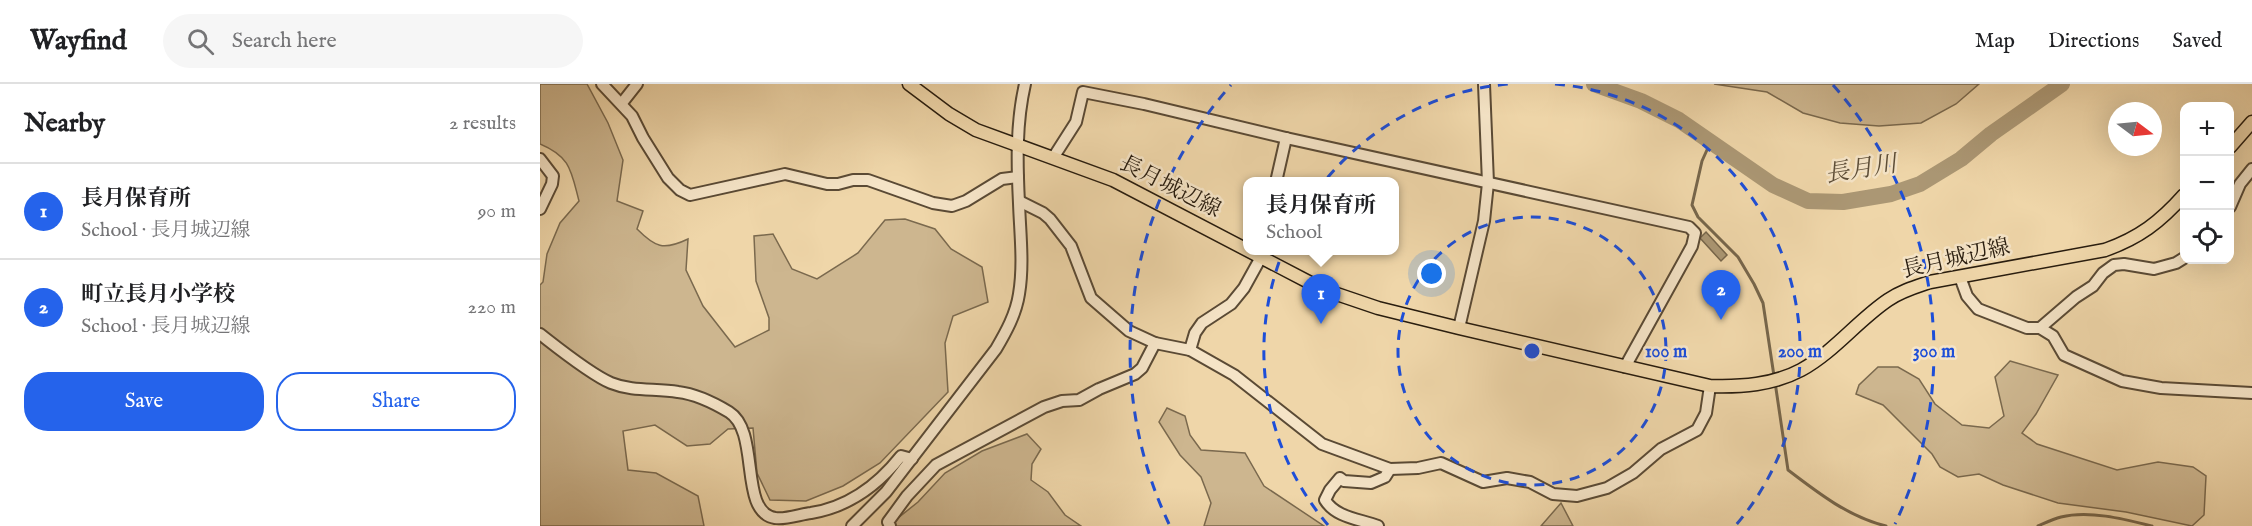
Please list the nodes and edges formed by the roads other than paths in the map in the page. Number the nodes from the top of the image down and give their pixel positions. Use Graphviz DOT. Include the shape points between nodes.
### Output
graph roads {
  1 [pos="602,84"];
  2 [pos="638,84"];
  3 [pos="909,84"];
  4 [pos="1024,84"];
  5 [pos="1484,84"];
  6 [pos="622,103"];
  7 [pos="2252,123"];
  8 [pos="1286,138"];
  9 [pos="2234,142"];
  10 [pos="1017,146"];
  11 [pos="1053,158"];
  12 [pos="540,159"];
  13 [pos="2252,170"];
  14 [pos="1018,177"];
  15 [pos="1277,177"];
  16 [pos="2234,180"];
  17 [pos="1488,183"];
  18 [pos="2240,184"];
  19 [pos="2234,197"];
  20 [pos="2180,199"];
  21 [pos="1019,201"];
  22 [pos="540,209"];
  23 [pos="1243,244"];
  24 [pos="1264,255"];
  25 [pos="2180,260"];
  26 [pos="1960,277"];
  27 [pos="1459,328"];
  28 [pos="2040,328"];
  29 [pos="540,334"];
  30 [pos="1155,343"];
  31 [pos="1190,350"];
  32 [pos="1625,368"];
  33 [pos="1710,386"];
  34 [pos="2252,393"];
  35 [pos="912,459"];
  36 [pos="1390,469"];
  37 [pos="852,526"];
  38 [pos="890,526"];
  39 [pos="1378,526"];
  1 -- 6 [label="street"];
  2 -- 6 [label="street"];
  3 -- 10 [label="main road, 長月城辺線" via="976,130"];
  4 -- 10 [label="street"];
  5 -- 17 [label="street"];
  6 -- 14 [label="street" via="668,178 690,195 785,174 826,184 868,180 952,207 1002,179"];
  7 -- 9 [label="main road"];
  8 -- 11 [label="street" via="1083,92 1076,122"];
  8 -- 15 [label="street"];
  8 -- 17 [label="street"];
  10 -- 11 [label="main road, 長月城辺線"];
  10 -- 14 [label="street"];
  11 -- 23 [label="main road, 長月城辺線" via="1140,192"];
  12 -- 22 [label="street" via="553,176"];
  13 -- 18 [label="street"];
  14 -- 21 [label="street"];
  16 -- 18 [label="street"];
  17 -- 27 [label="street" via="1484,221"];
  17 -- 32 [label="street" via="1689,227 1695,233 1692,246"];
  18 -- 19 [label="street"];
  20 -- 26 [label="main road, 長月城辺線" via="2151,228 2105,250"];
  21 -- 30 [label="street" via="1043,213 1071,246 1091,298 1129,331"];
  21 -- 35 [label="street" via="1022,262 1019,296 1008,328"];
  24 -- 27 [label="main road, 長月城辺線" via="1343,297"];
  24 -- 31 [label="street" via="1231,304 1202,323"];
  25 -- 28 [label="street" via="2154,269 2114,265"];
  26 -- 28 [label="street" via="1967,296 1978,309 2027,328"];
  26 -- 33 [label="main road, 長月城辺線" via="1909,289 1887,300 1820,358 1782,378 1751,385"];
  27 -- 32 [label="main road, 長月城辺線"];
  28 -- 34 [label="street" via="2053,336 2064,355 2122,381 2161,388"];
  29 -- 35 [label="street" via="610,382 655,392 677,391 730,413 740,424 750,456 753,493 763,511 775,518 837,506 867,490 901,456"];
  30 -- 31 [label="street"];
  30 -- 38 [label="street" via="1135,374 1079,400 1044,407 936,465 907,496 888,522"];
  31 -- 36 [label="street" via="1234,375 1322,444"];
  32 -- 33 [label="main road, 長月城辺線"];
  33 -- 36 [label="street" via="1706,413 1697,430 1661,449 1633,473 1607,488 1577,496 1552,495 1530,482 1507,478 1483,482 1440,463"];
  35 -- 37 [label="street"];
  36 -- 39 [label="street" via="1385,477 1371,483 1340,478 1325,500 1337,513"];
}
